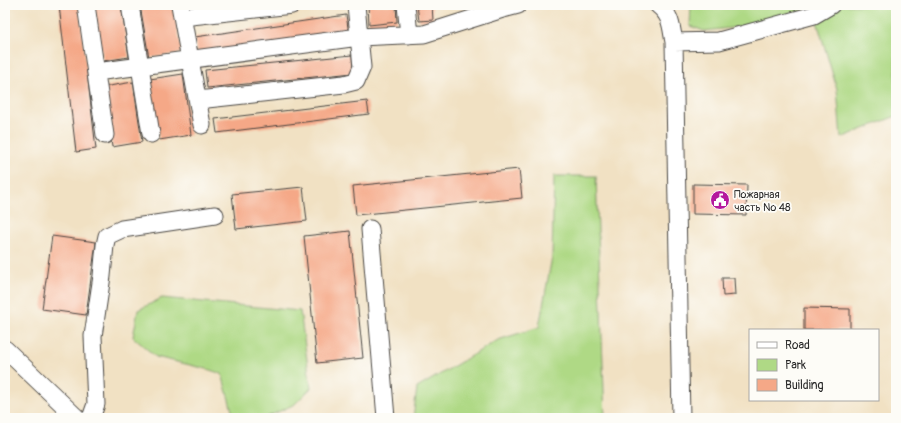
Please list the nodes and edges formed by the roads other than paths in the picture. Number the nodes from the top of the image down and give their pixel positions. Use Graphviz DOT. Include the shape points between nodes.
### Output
graph roads {
  1 [pos="86,5"];
  2 [pos="130,5"];
  3 [pos="292,5"];
  4 [pos="356,5"];
  5 [pos="406,5"];
  6 [pos="518,5"];
  7 [pos="658,5"];
  8 [pos="831,5"];
  9 [pos="181,11"];
  10 [pos="409,35"];
  11 [pos="359,37"];
  12 [pos="674,42"];
  13 [pos="190,60"];
  14 [pos="140,66"];
  15 [pos="96,72"];
  16 [pos="198,100"];
  17 [pos="202,125"];
  18 [pos="152,134"];
  19 [pos="105,135"];
  20 [pos="215,216"];
  21 [pos="370,229"];
  22 [pos="5,349"];
  23 [pos="77,418"];
  24 [pos="91,418"];
  25 [pos="386,418"];
  26 [pos="681,418"];
  1 -- 15 [label="street"];
  2 -- 14 [label="street"];
  3 -- 9 [label="street"];
  4 -- 11 [label="street"];
  5 -- 10 [label="street"];
  6 -- 10 [label="street" via="424,34"];
  7 -- 12 [label="street" via="670,19"];
  8 -- 12 [label="street" via="814,15 719,41"];
  9 -- 13 [label="street"];
  10 -- 11 [label="street"];
  11 -- 13 [label="street"];
  11 -- 16 [label="street" via="362,67 356,81"];
  12 -- 26 [label="street"];
  13 -- 14 [label="street"];
  13 -- 16 [label="street"];
  14 -- 15 [label="street"];
  14 -- 18 [label="street"];
  15 -- 19 [label="street"];
  16 -- 17 [label="street"];
  20 -- 24 [label="street" via="122,229 107,236 93,336 96,404"];
  21 -- 25 [label="street"];
  22 -- 23 [label="street"];
}
